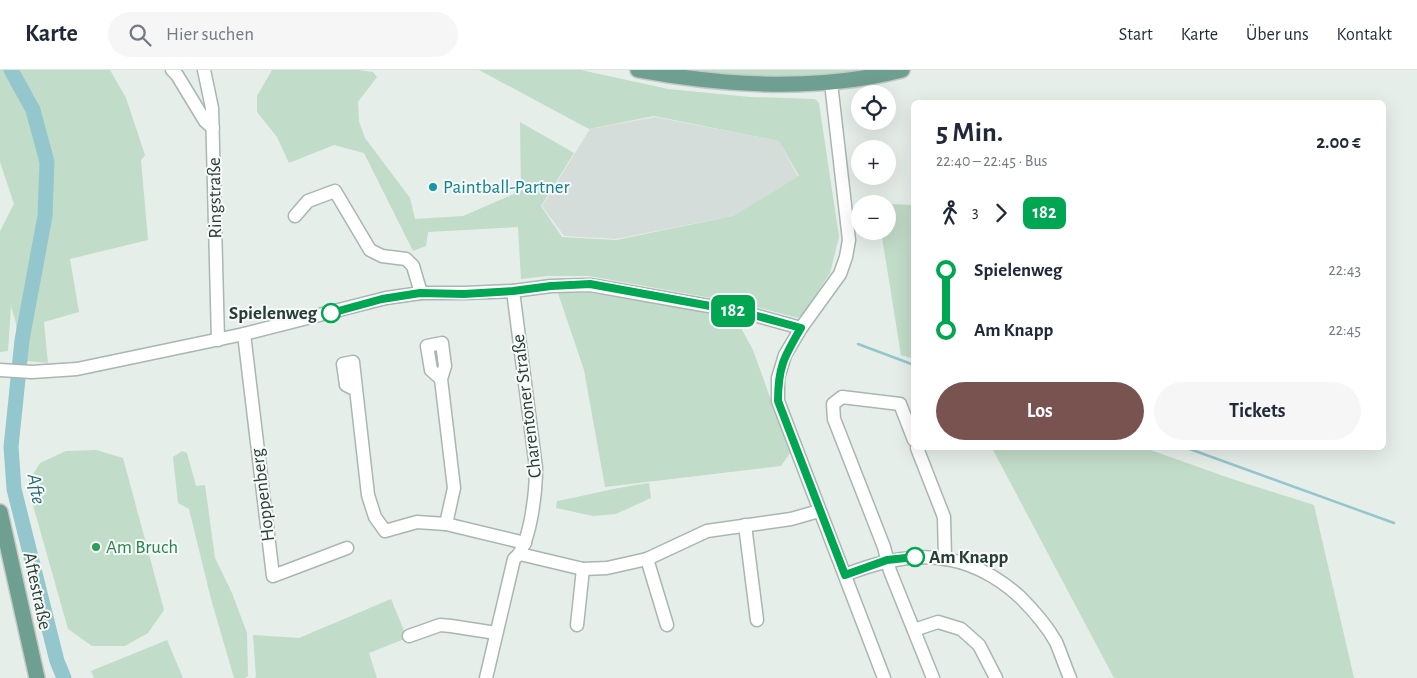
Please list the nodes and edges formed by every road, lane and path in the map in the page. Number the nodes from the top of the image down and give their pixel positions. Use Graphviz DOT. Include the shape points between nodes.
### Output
graph roads {
  1 [pos="172,70"];
  2 [pos="204,70"];
  3 [pos="638,70"];
  4 [pos="902,70"];
  5 [pos="831,83"];
  6 [pos="214,128"];
  7 [pos="295,216"];
  8 [pos="513,291"];
  9 [pos="420,293"];
  10 [pos="801,328"];
  11 [pos="244,334"];
  12 [pos="218,340"];
  13 [pos="0,370"];
  14 [pos="441,379"];
  15 [pos="356,390"];
  16 [pos="911,432"];
  17 [pos="918,450"];
  18 [pos="819,511"];
  19 [pos="0,512"];
  20 [pos="446,524"];
  21 [pos="745,525"];
  22 [pos="347,548"];
  23 [pos="522,548"];
  24 [pos="647,559"];
  25 [pos="946,559"];
  26 [pos="887,560"];
  27 [pos="583,569"];
  28 [pos="845,575"];
  29 [pos="757,620"];
  30 [pos="577,625"];
  31 [pos="667,625"];
  32 [pos="914,630"];
  33 [pos="496,634"];
  34 [pos="409,636"];
  35 [pos="37,678"];
  36 [pos="486,678"];
  37 [pos="884,678"];
  38 [pos="933,678"];
  39 [pos="996,678"];
  40 [pos="1070,678"];
  1 -- 6 [label="street" via="205,121"];
  2 -- 6 [label="street, Ringstraße"];
  3 -- 5 [label="main road" via="746,84"];
  4 -- 5 [label="main road"];
  5 -- 10 [label="street" via="849,240 840,274"];
  6 -- 12 [label="street, Ringstraße"];
  7 -- 9 [label="street" via="308,201 335,191 370,250 382,256 406,259 414,266"];
  8 -- 9 [label="street"];
  8 -- 10 [label="street" via="590,284 743,312"];
  8 -- 23 [label="street, Charentoner Straße" via="536,468 536,487"];
  9 -- 11 [label="street" via="382,299"];
  10 -- 18 [label="street" via="785,355 778,378 778,401"];
  11 -- 12 [label="street"];
  11 -- 22 [label="street, Hoppenberg" via="273,576"];
  12 -- 13 [label="street" via="77,370"];
  14 -- 20 [label="street" via="454,488"];
  15 -- 20 [label="street" via="368,495 374,517 385,531 417,522"];
  16 -- 26 [label="street" via="900,404 842,397 833,404 834,420"];
  17 -- 25 [label="street" via="944,517"];
  18 -- 21 [label="street" via="792,519"];
  18 -- 28 [label="street"];
  19 -- 35 [label="main road, Aftestraße"];
  20 -- 23 [label="street"];
  21 -- 24 [label="street" via="707,530"];
  21 -- 29 [label="street"];
  23 -- 27 [label="street"];
  23 -- 33 [label="street, Charentoner Straße" via="514,558"];
  24 -- 27 [label="street" via="607,568"];
  24 -- 31 [label="street"];
  25 -- 26 [label="street" via="909,557"];
  25 -- 40 [label="street" via="991,575 1026,603 1056,642"];
  26 -- 28 [label="street"];
  26 -- 32 [label="street"];
  27 -- 30 [label="street"];
  28 -- 37 [label="street"];
  32 -- 38 [label="street"];
  32 -- 39 [label="street" via="938,622 961,629 979,645"];
  33 -- 34 [label="street" via="440,626"];
  33 -- 36 [label="street, Charentoner Straße"];
}
